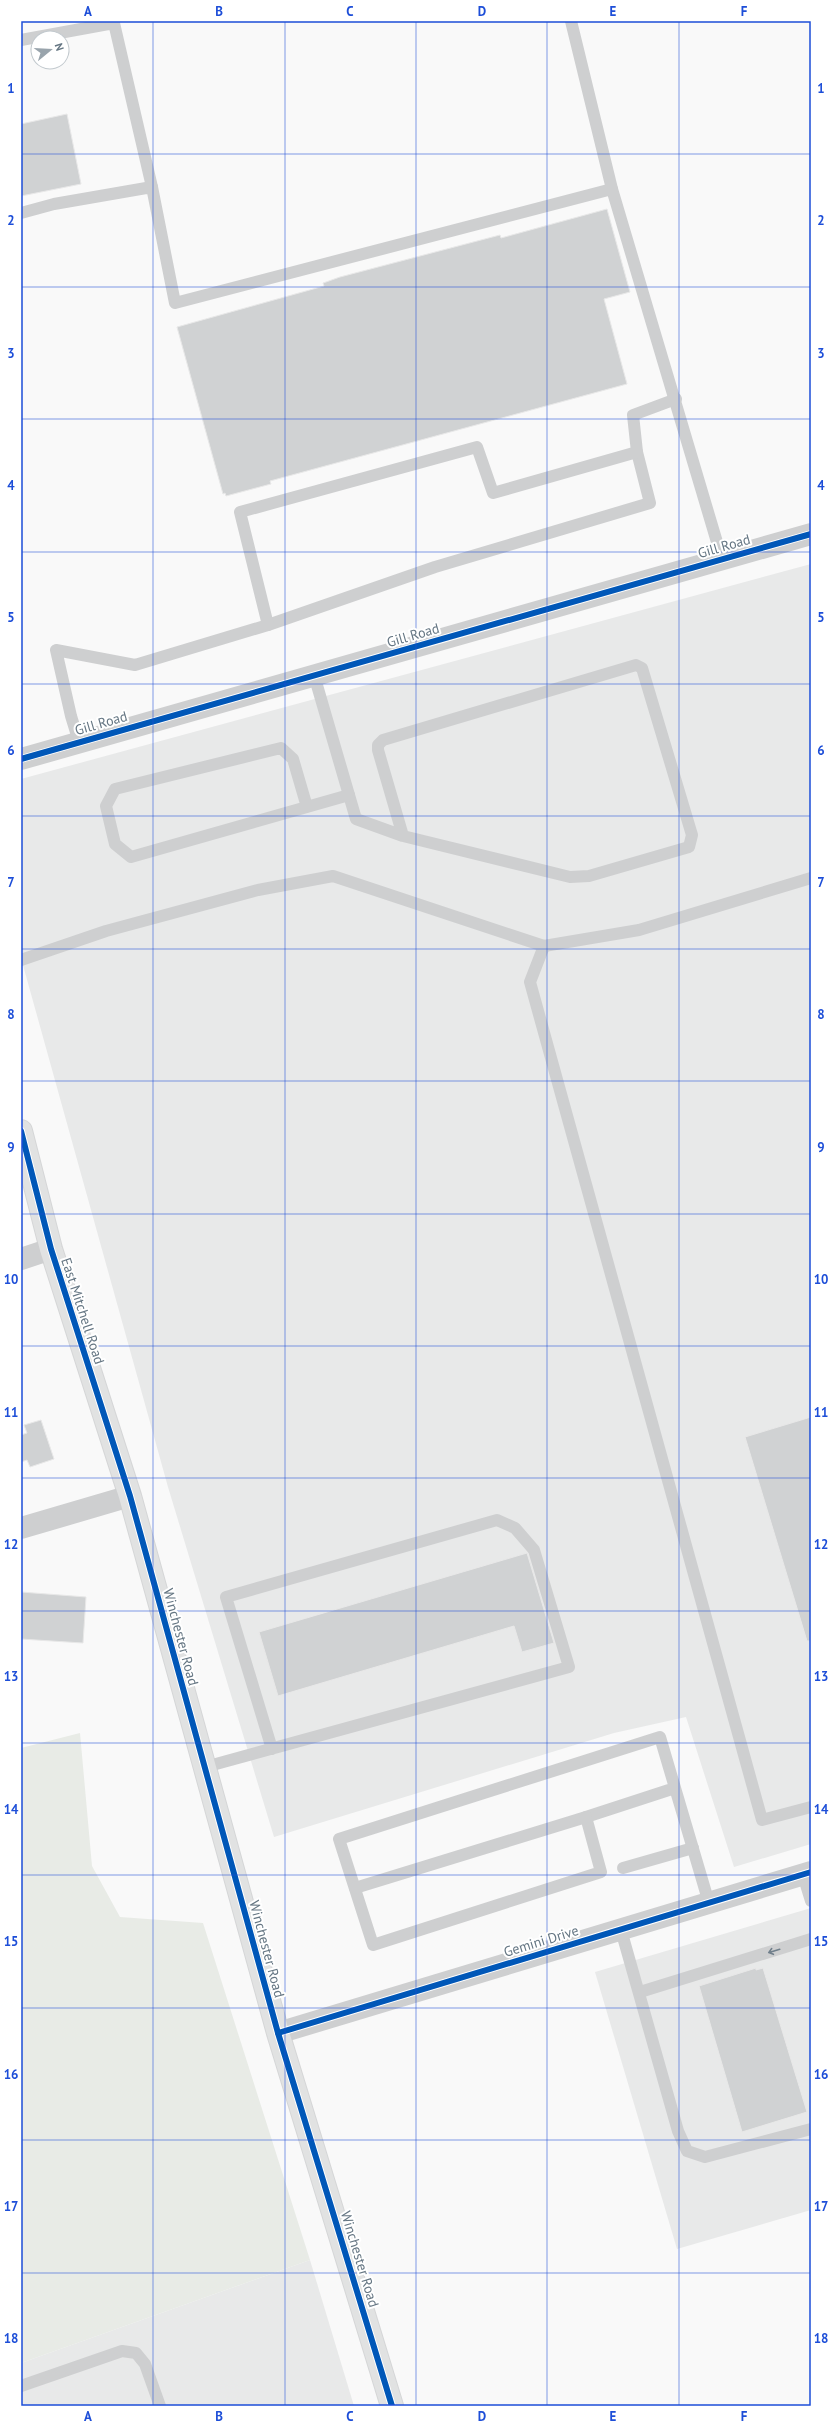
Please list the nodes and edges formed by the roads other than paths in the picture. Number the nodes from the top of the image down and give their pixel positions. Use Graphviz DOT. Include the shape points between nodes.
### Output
graph roads {
  1 [pos="571,21"];
  2 [pos="21,40"];
  3 [pos="152,188"];
  4 [pos="612,189"];
  5 [pos="21,213"];
  6 [pos="676,399"];
  7 [pos="638,452"];
  8 [pos="811,534"];
  9 [pos="722,559"];
  10 [pos="268,625"];
  11 [pos="314,675"];
  12 [pos="79,742"];
  13 [pos="21,758"];
  14 [pos="349,795"];
  15 [pos="307,807"];
  16 [pos="403,836"];
  17 [pos="811,878"];
  18 [pos="544,946"];
  19 [pos="21,960"];
  20 [pos="21,1131"];
  21 [pos="51,1250"];
  22 [pos="21,1259"];
  23 [pos="130,1496"];
  24 [pos="21,1528"];
  25 [pos="272,1749"];
  26 [pos="205,1767"];
  27 [pos="675,1788"];
  28 [pos="811,1807"];
  29 [pos="586,1818"];
  30 [pos="693,1848"];
  31 [pos="623,1868"];
  32 [pos="807,1874"];
  33 [pos="355,1888"];
  34 [pos="811,1901"];
  35 [pos="709,1903"];
  36 [pos="621,1930"];
  37 [pos="811,1939"];
  38 [pos="640,1992"];
  39 [pos="278,2033"];
  40 [pos="811,2129"];
  41 [pos="21,2386"];
  42 [pos="160,2406"];
  43 [pos="392,2406"];
  1 -- 4 [label="lane"];
  2 -- 3 [label="lane" via="114,23"];
  3 -- 4 [label="lane" via="176,303"];
  3 -- 5 [label="lane" via="54,204"];
  4 -- 6 [label="lane"];
  6 -- 7 [label="lane" via="633,415"];
  6 -- 9 [label="lane"];
  7 -- 10 [label="lane" via="650,502 435,567"];
  7 -- 10 [label="lane" via="493,492 477,447 240,512"];
  8 -- 9 [label="street, Gill Road"];
  9 -- 11 [label="street, Gill Road"];
  10 -- 12 [label="lane" via="135,665 56,650"];
  11 -- 12 [label="street, Gill Road"];
  11 -- 14 [label="lane"];
  12 -- 13 [label="street, Gill Road"];
  14 -- 15 [label="lane"];
  14 -- 16 [label="lane" via="356,819"];
  15 -- 15 [label="lane" via="131,857 116,844 106,806 115,789 281,748 293,759"];
  16 -- 16 [label="lane" via="570,878 589,876 689,847 692,835 642,668 636,665 383,740 378,745 378,750"];
  17 -- 18 [label="lane" via="639,930"];
  18 -- 19 [label="lane" via="333,876 258,890 106,931"];
  18 -- 28 [label="lane" via="530,982 762,1820"];
  20 -- 21 [label="main road, East Mitchell Road"];
  21 -- 22 [label="street"];
  21 -- 23 [label="main road, East Mitchell Road"];
  23 -- 24 [label="street"];
  23 -- 26 [label="main road, Winchester Road"];
  25 -- 25 [label="lane" via="226,1597 497,1520 515,1528 534,1550 570,1667"];
  25 -- 26 [label="lane"];
  26 -- 39 [label="main road, Winchester Road"];
  27 -- 29 [label="lane"];
  27 -- 30 [label="lane"];
  27 -- 33 [label="lane" via="660,1737 339,1839"];
  29 -- 33 [label="lane"];
  29 -- 33 [label="lane" via="601,1872 374,1945"];
  30 -- 31 [label="lane"];
  30 -- 35 [label="lane"];
  32 -- 34 [label="lane"];
  32 -- 35 [label="street, Gemini Drive"];
  35 -- 36 [label="street, Gemini Drive"];
  36 -- 38 [label="lane"];
  36 -- 39 [label="street, Gemini Drive"];
  37 -- 38 [label="lane, one-way"];
  38 -- 40 [label="lane" via="678,2131 687,2151 705,2157"];
  39 -- 43 [label="main road, Winchester Road"];
  41 -- 42 [label="lane" via="122,2351 136,2353 144,2364"];
}
